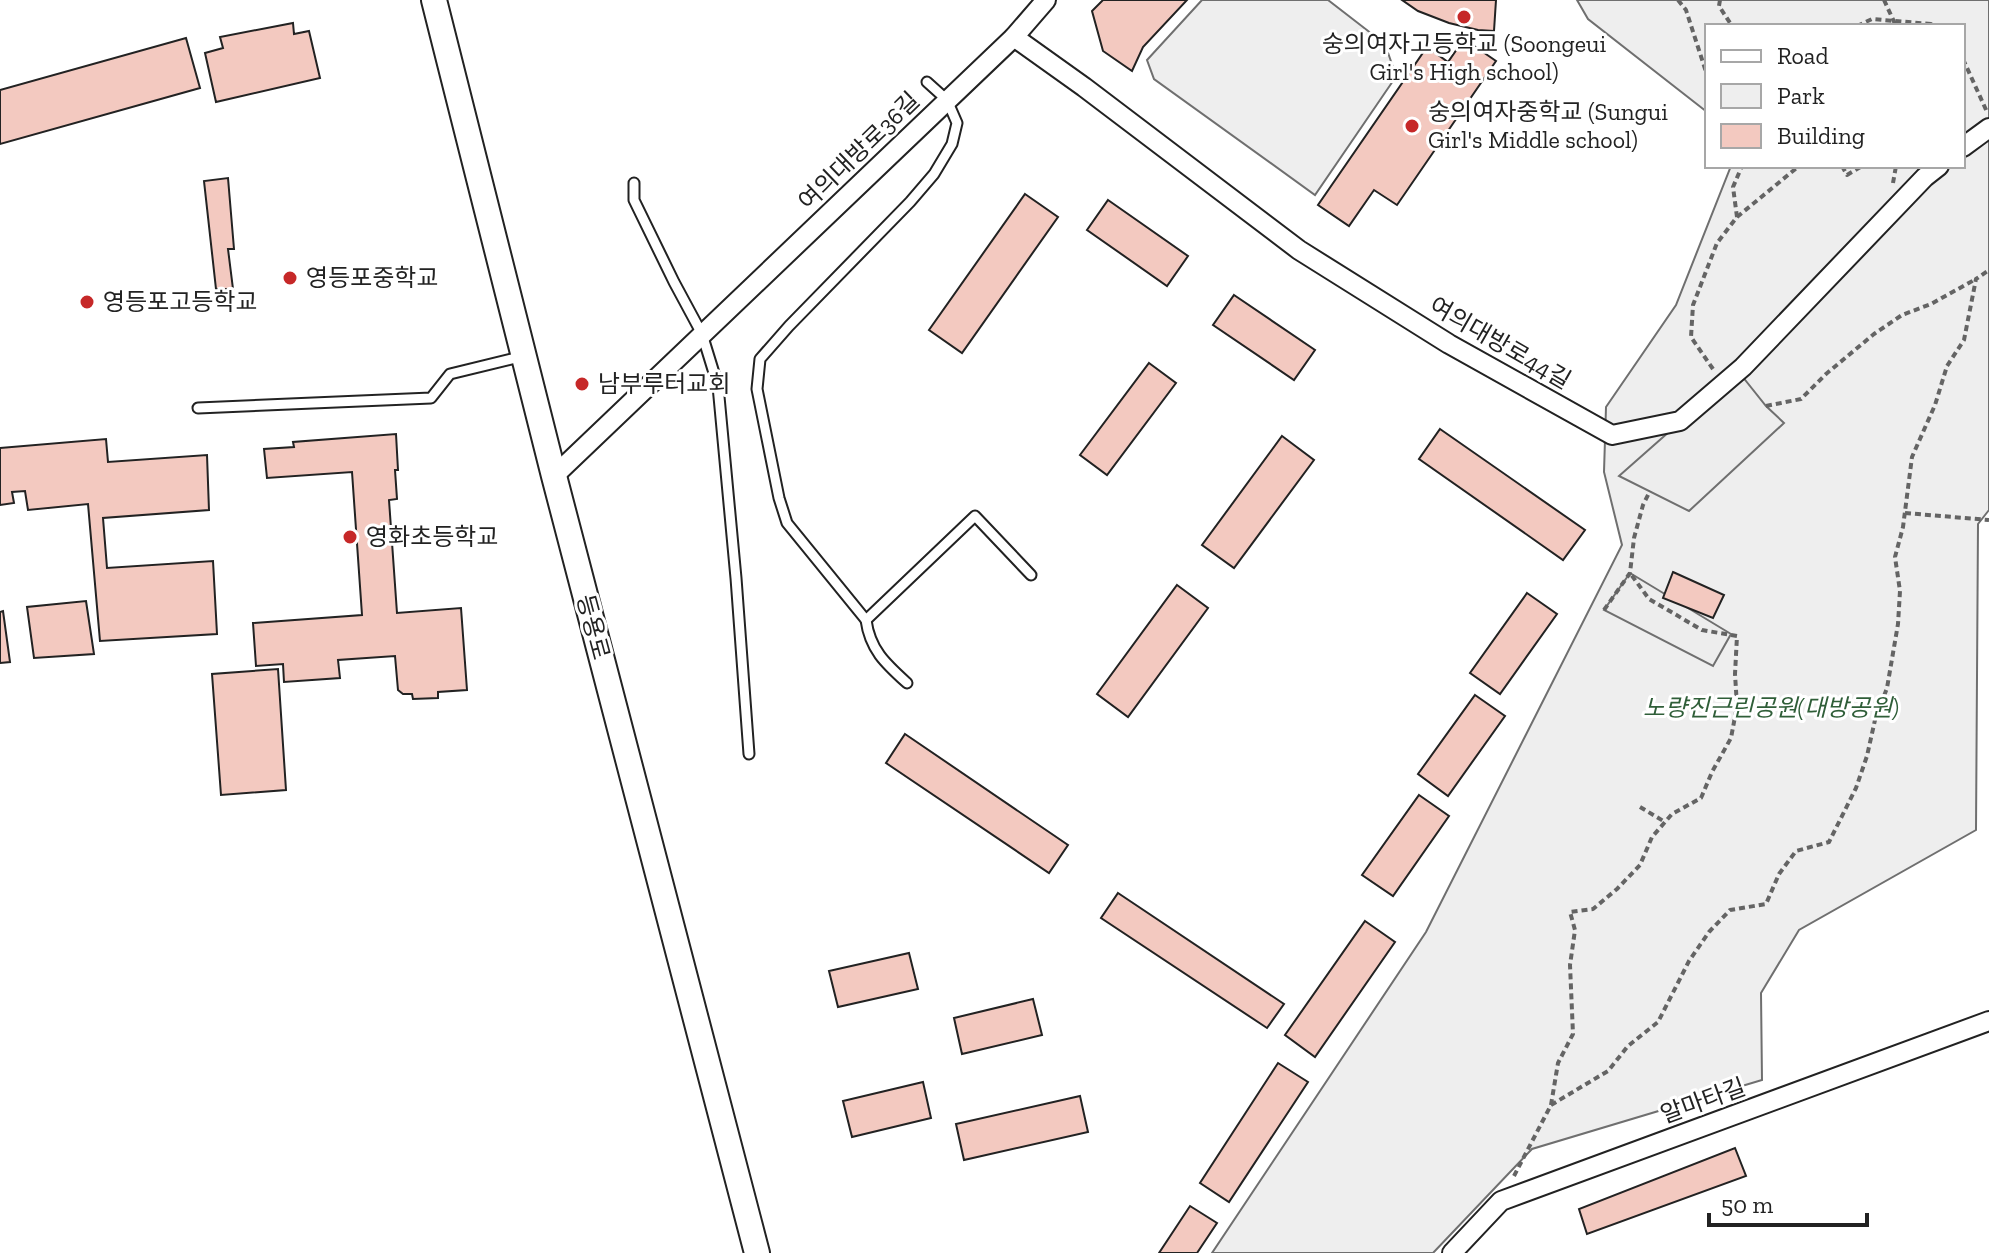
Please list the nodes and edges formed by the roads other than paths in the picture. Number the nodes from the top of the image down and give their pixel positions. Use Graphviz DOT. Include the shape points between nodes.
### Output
graph roads {
  1 [pos="434,0"];
  2 [pos="1046,0"];
  3 [pos="1014,37"];
  4 [pos="927,82"];
  5 [pos="947,100"];
  6 [pos="1989,128"];
  7 [pos="1965,146"];
  8 [pos="1936,168"];
  9 [pos="634,183"];
  10 [pos="702,334"];
  11 [pos="524,356"];
  12 [pos="198,408"];
  13 [pos="554,476"];
  14 [pos="1031,575"];
  15 [pos="866,620"];
  16 [pos="907,683"];
  17 [pos="749,754"];
  18 [pos="1989,1021"];
  19 [pos="757,1253"];
  20 [pos="1452,1253"];
  1 -- 11 [label="street, 등용로"];
  2 -- 3 [label="street, 여의대방로36길"];
  3 -- 5 [label="street, 여의대방로36길"];
  3 -- 8 [label="street, 여의대방로44길" via="1299,250 1449,344 1612,435 1680,421 1743,367"];
  4 -- 5 [label="lane"];
  5 -- 10 [label="street, 여의대방로36길"];
  5 -- 15 [label="lane" via="957,123 952,144 934,174 760,359 757,389 787,523"];
  6 -- 7 [label="street"];
  9 -- 10 [label="lane" via="634,200"];
  10 -- 13 [label="street, 여의대방로36길"];
  10 -- 17 [label="lane" via="718,386"];
  11 -- 12 [label="lane" via="450,374 431,398"];
  11 -- 13 [label="street, 등용로"];
  13 -- 19 [label="street, 등용로"];
  14 -- 15 [label="lane" via="975,516"];
  15 -- 16 [label="lane" via="868,637"];
  18 -- 20 [label="street, 알마타길" via="1501,1201"];
}
